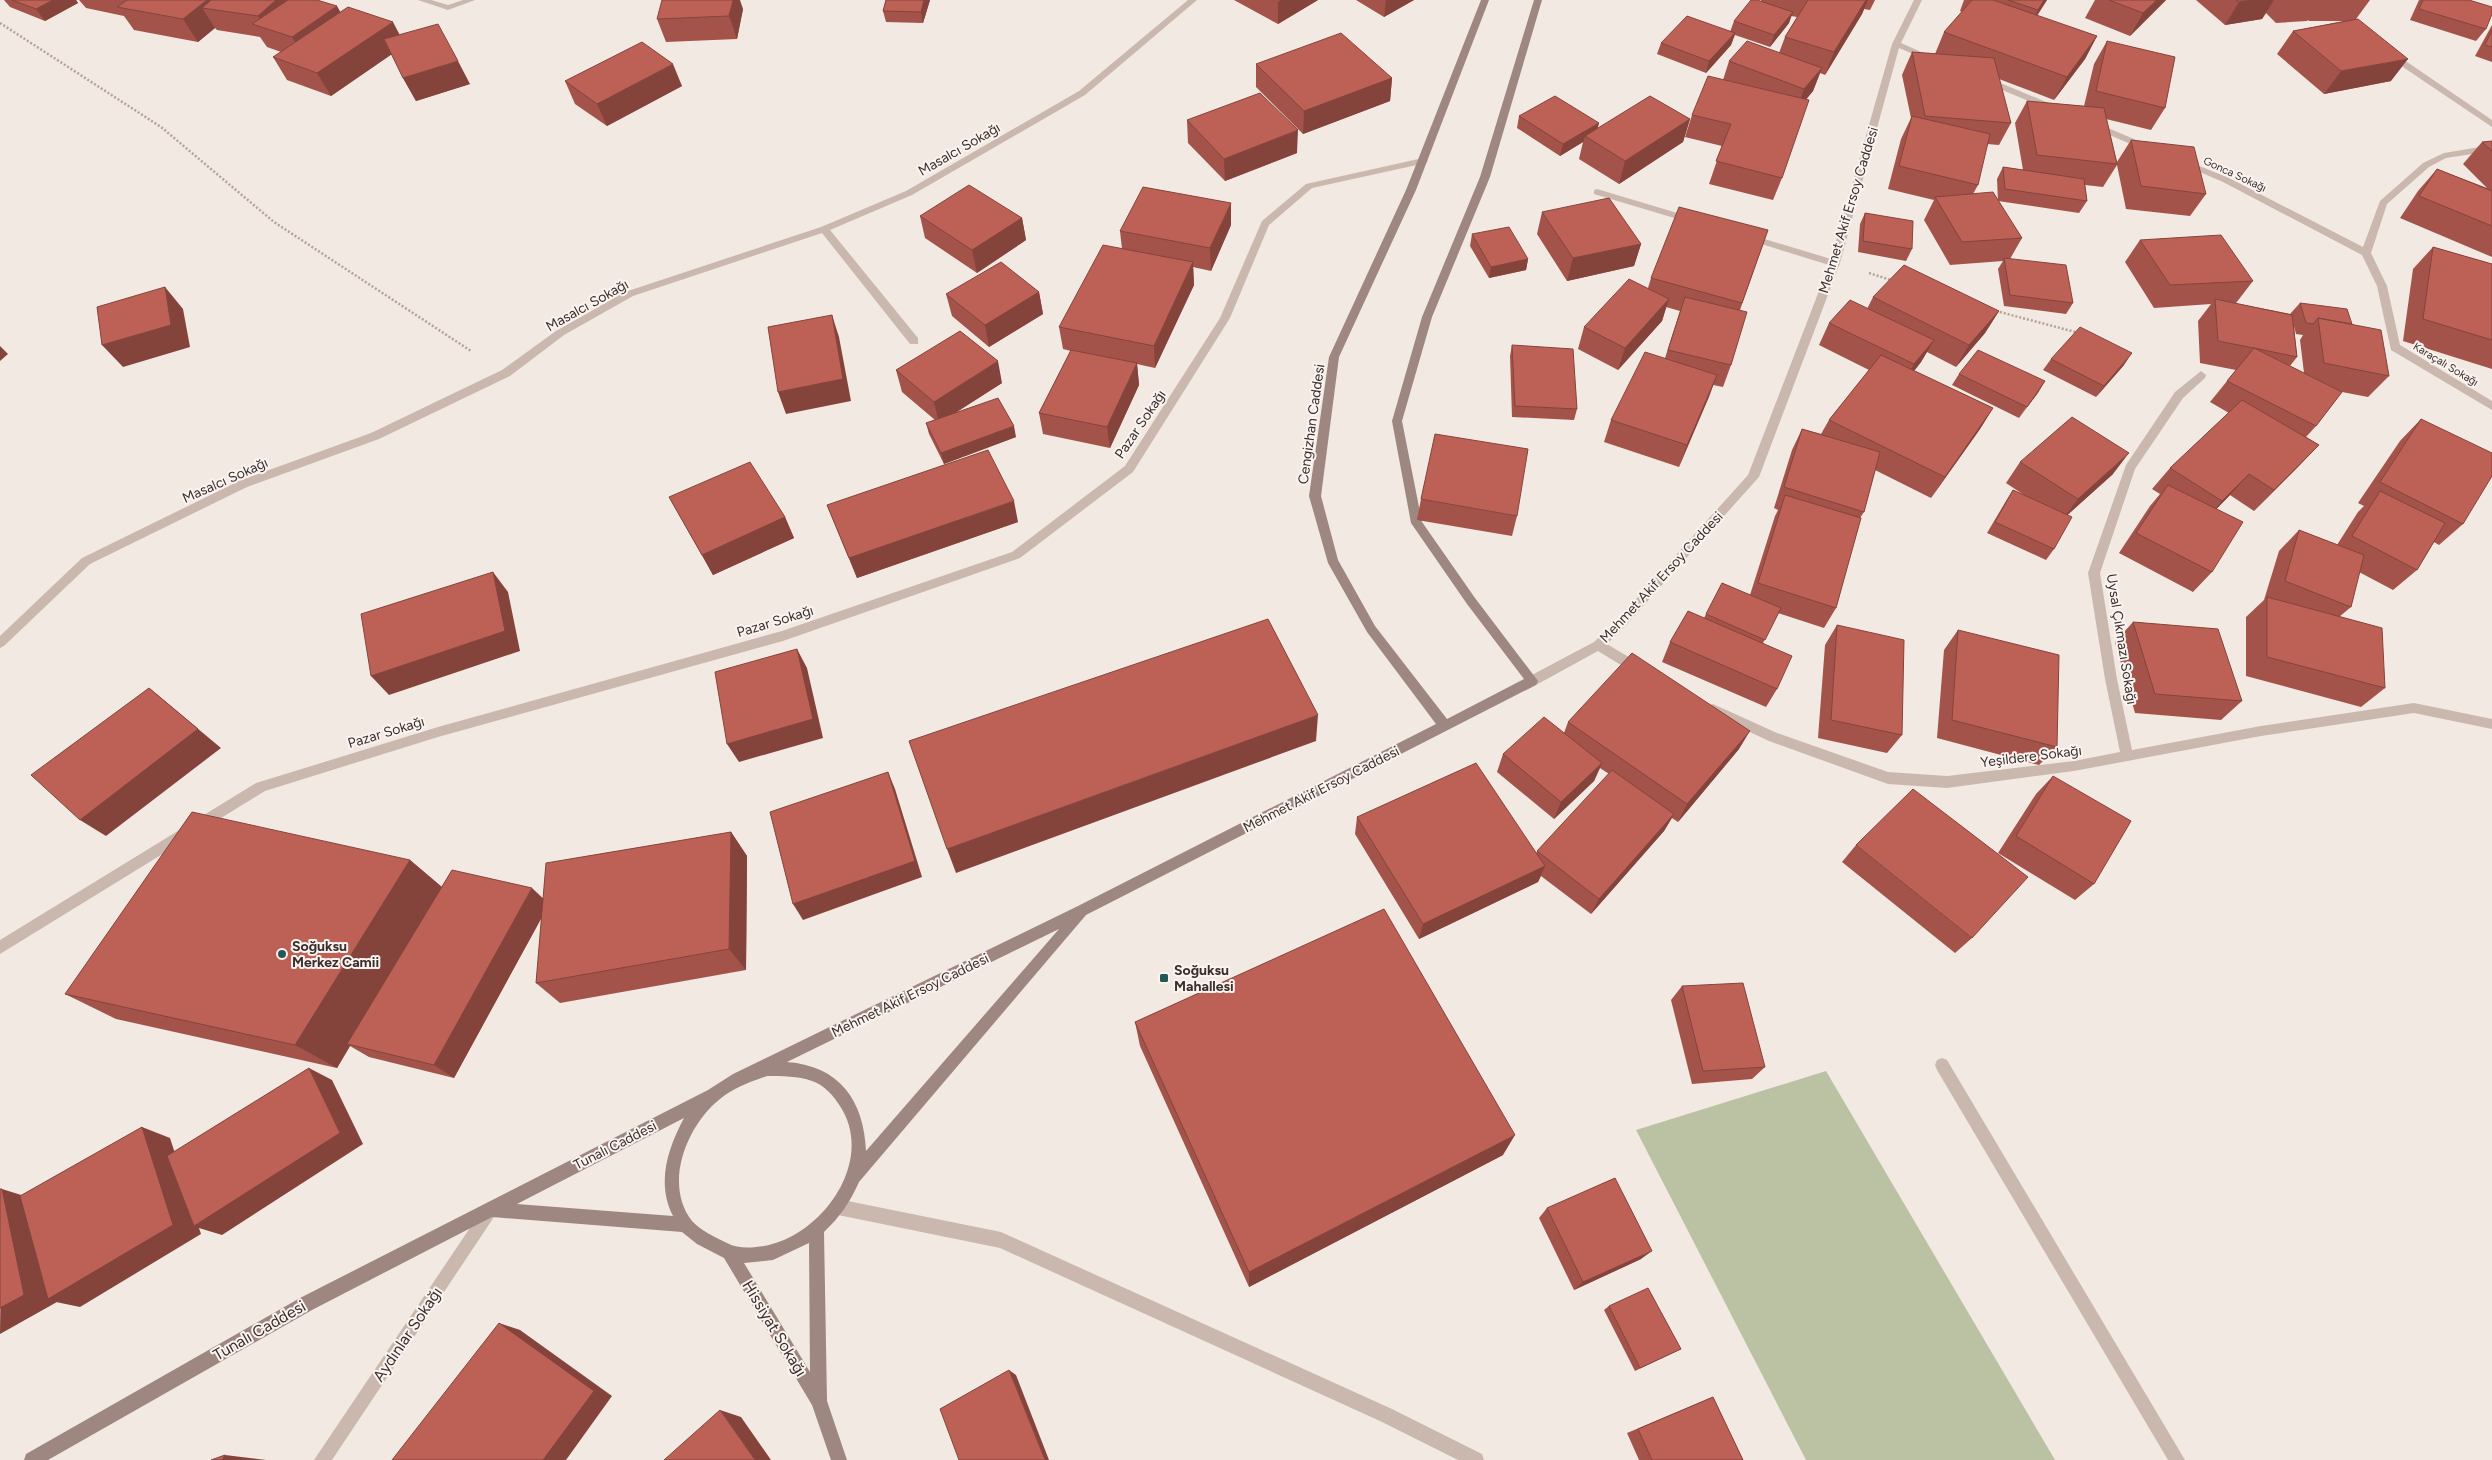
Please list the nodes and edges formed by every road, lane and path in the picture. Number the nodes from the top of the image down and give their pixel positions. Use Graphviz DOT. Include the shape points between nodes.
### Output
graph roads {
  1 [pos="422,0"];
  2 [pos="471,0"];
  3 [pos="1193,0"];
  4 [pos="1485,0"];
  5 [pos="1538,0"];
  6 [pos="1918,0"];
  7 [pos="0,23"];
  8 [pos="1896,44"];
  9 [pos="2381,48"];
  10 [pos="1940,62"];
  11 [pos="1976,76"];
  12 [pos="2065,113"];
  13 [pos="2082,120"];
  14 [pos="2492,124"];
  15 [pos="2492,148"];
  16 [pos="2154,150"];
  17 [pos="2172,158"];
  18 [pos="1423,161"];
  19 [pos="1597,192"];
  20 [pos="1702,223"];
  21 [pos="824,229"];
  22 [pos="1740,235"];
  23 [pos="2366,253"];
  24 [pos="1834,263"];
  25 [pos="1901,283"];
  26 [pos="1995,311"];
  27 [pos="2086,334"];
  28 [pos="914,342"];
  29 [pos="506,373"];
  30 [pos="2201,375"];
  31 [pos="2492,406"];
  32 [pos="0,643"];
  33 [pos="1598,645"];
  34 [pos="1649,676"];
  35 [pos="1532,681"];
  36 [pos="1701,704"];
  37 [pos="2492,724"];
  38 [pos="1445,726"];
  39 [pos="2127,757"];
  40 [pos="1083,910"];
  41 [pos="0,948"];
  42 [pos="1942,1065"];
  43 [pos="738,1079"];
  44 [pos="713,1095"];
  45 [pos="854,1178"];
  46 [pos="838,1207"];
  47 [pos="491,1208"];
  48 [pos="685,1226"];
  49 [pos="816,1230"];
  50 [pos="730,1254"];
  51 [pos="819,1401"];
  52 [pos="32,1460"];
  53 [pos="322,1460"];
  54 [pos="839,1460"];
  55 [pos="1476,1460"];
  56 [pos="2177,1460"];
  1 -- 2 [label="street" via="448,8"];
  3 -- 21 [label="street, Masalcı Sokağı" via="1082,93 909,193"];
  4 -- 18 [label="main road, Cengizhan Caddesi"];
  5 -- 35 [label="main road" via="1485,177 1426,317 1397,421 1417,523 1470,601"];
  6 -- 8 [label="street, Mehmet Akif Ersoy Caddesi"];
  7 -- 29 [label="path" via="161,127 274,222"];
  8 -- 10 [label="street"];
  8 -- 24 [label="street, Mehmet Akif Ersoy Caddesi"];
  9 -- 14 [label="street"];
  11 -- 12 [label="street"];
  13 -- 16 [label="street"];
  15 -- 23 [label="street" via="2444,156 2426,165 2383,203"];
  17 -- 23 [label="street, Gonca Sokağı" via="2226,180"];
  18 -- 38 [label="main road, Cengizhan Caddesi" via="1334,357 1315,496 1332,560 1371,629"];
  18 -- 41 [label="street, Pazar Sokağı" via="1309,186 1266,223 1225,318 1129,469 1016,555 783,636 448,729 261,787"];
  19 -- 20 [label="street"];
  21 -- 28 [label="street"];
  21 -- 29 [label="street, Masalcı Sokağı" via="630,294 560,333"];
  22 -- 24 [label="street"];
  23 -- 31 [label="street, Karaçalı Sokağı" via="2382,286 2395,347"];
  24 -- 25 [label="path"];
  24 -- 33 [label="street, Mehmet Akif Ersoy Caddesi" via="1753,477"];
  26 -- 27 [label="path"];
  29 -- 32 [label="street, Masalcı Sokağı" via="375,436 243,484 86,561"];
  30 -- 39 [label="street, Uysal Çıkmazı Sokağı" via="2179,395 2130,468 2094,573"];
  33 -- 34 [label="street"];
  33 -- 35 [label="street, Mehmet Akif Ersoy Caddesi"];
  35 -- 38 [label="main road, Mehmet Akif Ersoy Caddesi"];
  36 -- 39 [label="street, Yeşildere Sokağı" via="1773,737 1888,778 1947,782"];
  37 -- 39 [label="street, Yeşildere Sokağı" via="2414,708 2261,731"];
  38 -- 40 [label="main road, Mehmet Akif Ersoy Caddesi"];
  40 -- 43 [label="main road, Mehmet Akif Ersoy Caddesi"];
  40 -- 45 [label="main road, Mehmet Akif Ersoy Caddesi"];
  42 -- 56 [label="street"];
  43 -- 44 [label="main road"];
  43 -- 45 [label="main road" via="767,1070 796,1069 822,1078 843,1096 856,1120 860,1148"];
  44 -- 47 [label="main road, Tunalı Caddesi"];
  44 -- 48 [label="main road" via="692,1118 678,1144 672,1174 674,1202"];
  45 -- 46 [label="main road"];
  46 -- 49 [label="main road"];
  46 -- 55 [label="street" via="1001,1240 1378,1411"];
  47 -- 48 [label="main road"];
  47 -- 52 [label="main road, Tunalı Caddesi" via="306,1304"];
  47 -- 53 [label="street, Aydınlar Sokağı"];
  48 -- 50 [label="main road"];
  49 -- 50 [label="main road" via="789,1247 759,1255"];
  49 -- 51 [label="main road, Hissiyat Sokağı"];
  50 -- 51 [label="main road, Hissiyat Sokağı"];
  51 -- 54 [label="main road, Hissiyat Sokağı"];
}
